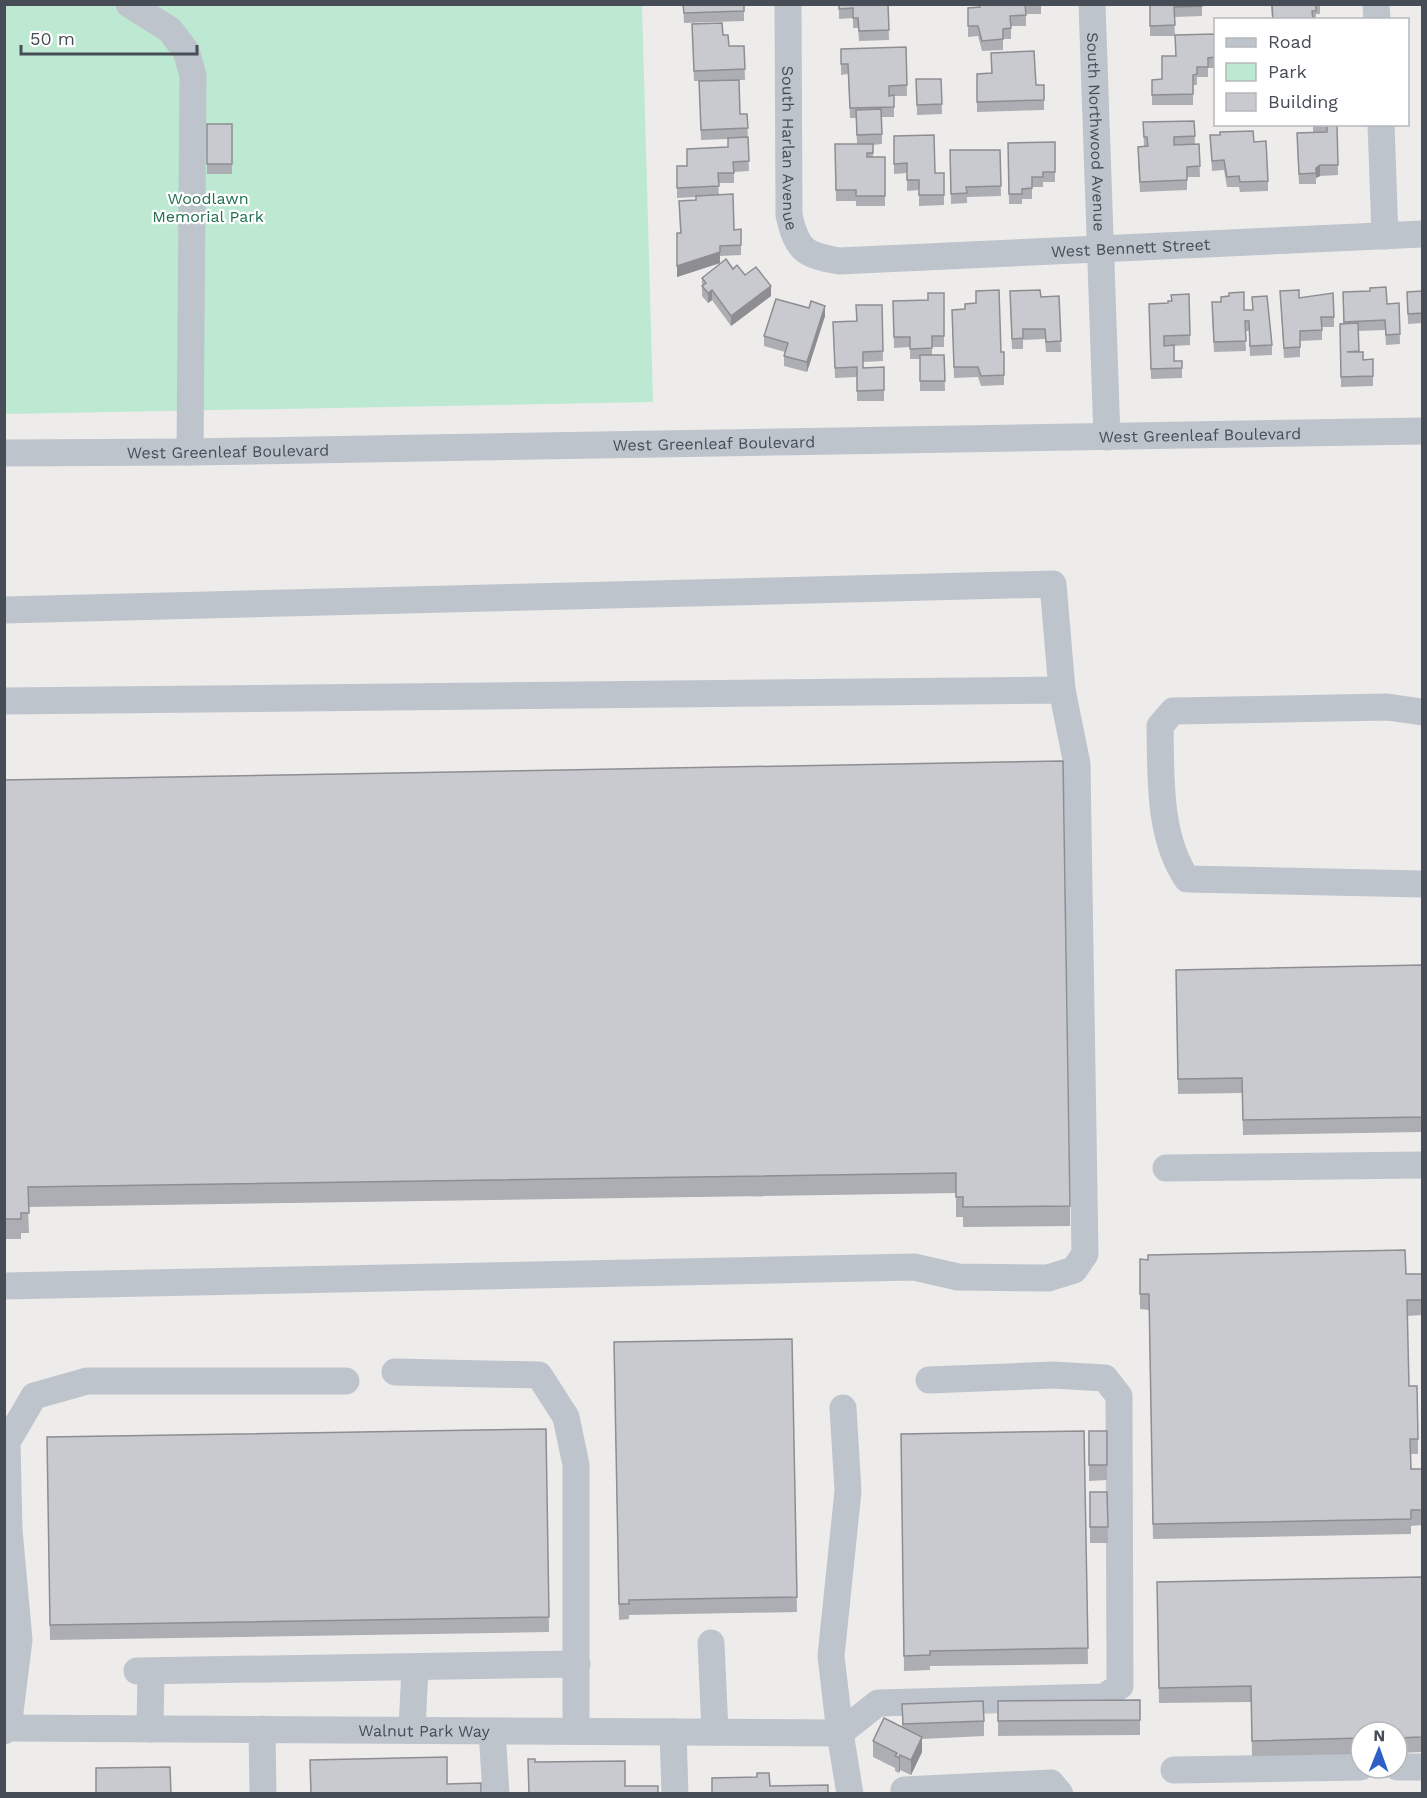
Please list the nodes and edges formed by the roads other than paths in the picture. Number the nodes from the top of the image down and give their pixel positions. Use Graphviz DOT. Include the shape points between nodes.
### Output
graph roads {
  1 [pos="129,4"];
  2 [pos="788,4"];
  3 [pos="1092,4"];
  4 [pos="1381,126"];
  5 [pos="1422,234"];
  6 [pos="1385,236"];
  7 [pos="1101,250"];
  8 [pos="839,261"];
  9 [pos="1422,430"];
  10 [pos="1107,437"];
  11 [pos="190,452"];
  12 [pos="4,453"];
  13 [pos="4,610"];
  14 [pos="1062,690"];
  15 [pos="4,701"];
  16 [pos="1422,712"];
  17 [pos="1422,884"];
  18 [pos="1422,1165"];
  19 [pos="1166,1168"];
  20 [pos="4,1286"];
  21 [pos="395,1372"];
  22 [pos="929,1380"];
  23 [pos="346,1381"];
  24 [pos="843,1408"];
  25 [pos="711,1643"];
  26 [pos="577,1664"];
  27 [pos="415,1667"];
  28 [pos="6,1728"];
  29 [pos="150,1729"];
  30 [pos="262,1729"];
  31 [pos="412,1730"];
  32 [pos="492,1731"];
  33 [pos="576,1731"];
  34 [pos="673,1732"];
  35 [pos="715,1732"];
  36 [pos="840,1733"];
  37 [pos="1349,1767"];
  38 [pos="1174,1770"];
  39 [pos="904,1790"];
  40 [pos="263,1794"];
  41 [pos="496,1794"];
  42 [pos="675,1794"];
  43 [pos="850,1794"];
  44 [pos="1060,1794"];
  1 -- 11 [label="street" via="170,30 186,51 193,75"];
  2 -- 8 [label="street, South Harlan Avenue" via="789,215 795,240 816,257"];
  3 -- 7 [label="street, South Northwood Avenue"];
  4 -- 6 [label="street"];
  5 -- 6 [label="street, West Bennett Street"];
  6 -- 7 [label="street, West Bennett Street"];
  7 -- 8 [label="street, West Bennett Street"];
  7 -- 10 [label="street, South Northwood Avenue"];
  9 -- 10 [label="street, West Greenleaf Boulevard"];
  10 -- 11 [label="street, West Greenleaf Boulevard"];
  11 -- 12 [label="street, West Greenleaf Boulevard"];
  13 -- 14 [label="street" via="1053,584"];
  14 -- 15 [label="street"];
  14 -- 20 [label="street" via="1077,764 1085,1254 1074,1270 1048,1278 958,1277 914,1267"];
  16 -- 17 [label="street" via="1388,707 1173,711 1160,726 1162,803 1177,863 1188,879"];
  18 -- 19 [label="street"];
  21 -- 26 [label="street" via="539,1375 566,1417 576,1465"];
  22 -- 36 [label="street" via="1053,1375 1105,1378 1119,1396 1120,1686 1104,1697 878,1703"];
  23 -- 28 [label="street" via="87,1381 34,1396 7,1442 18,1640"];
  24 -- 36 [label="street" via="848,1491 831,1656"];
  25 -- 35 [label="street"];
  26 -- 27 [label="street"];
  26 -- 33 [label="street"];
  27 -- 29 [label="street" via="144,1671"];
  27 -- 31 [label="street"];
  28 -- 29 [label="street, Walnut Park Way"];
  29 -- 30 [label="street, Walnut Park Way"];
  30 -- 31 [label="street, Walnut Park Way"];
  30 -- 40 [label="street"];
  31 -- 32 [label="street, Walnut Park Way"];
  32 -- 33 [label="street, Walnut Park Way"];
  32 -- 41 [label="street"];
  33 -- 34 [label="street, Walnut Park Way"];
  34 -- 35 [label="street, Walnut Park Way"];
  34 -- 42 [label="street"];
  35 -- 36 [label="street, Walnut Park Way"];
  36 -- 43 [label="street"];
  37 -- 38 [label="street"];
  39 -- 44 [label="street" via="1051,1783"];
}
